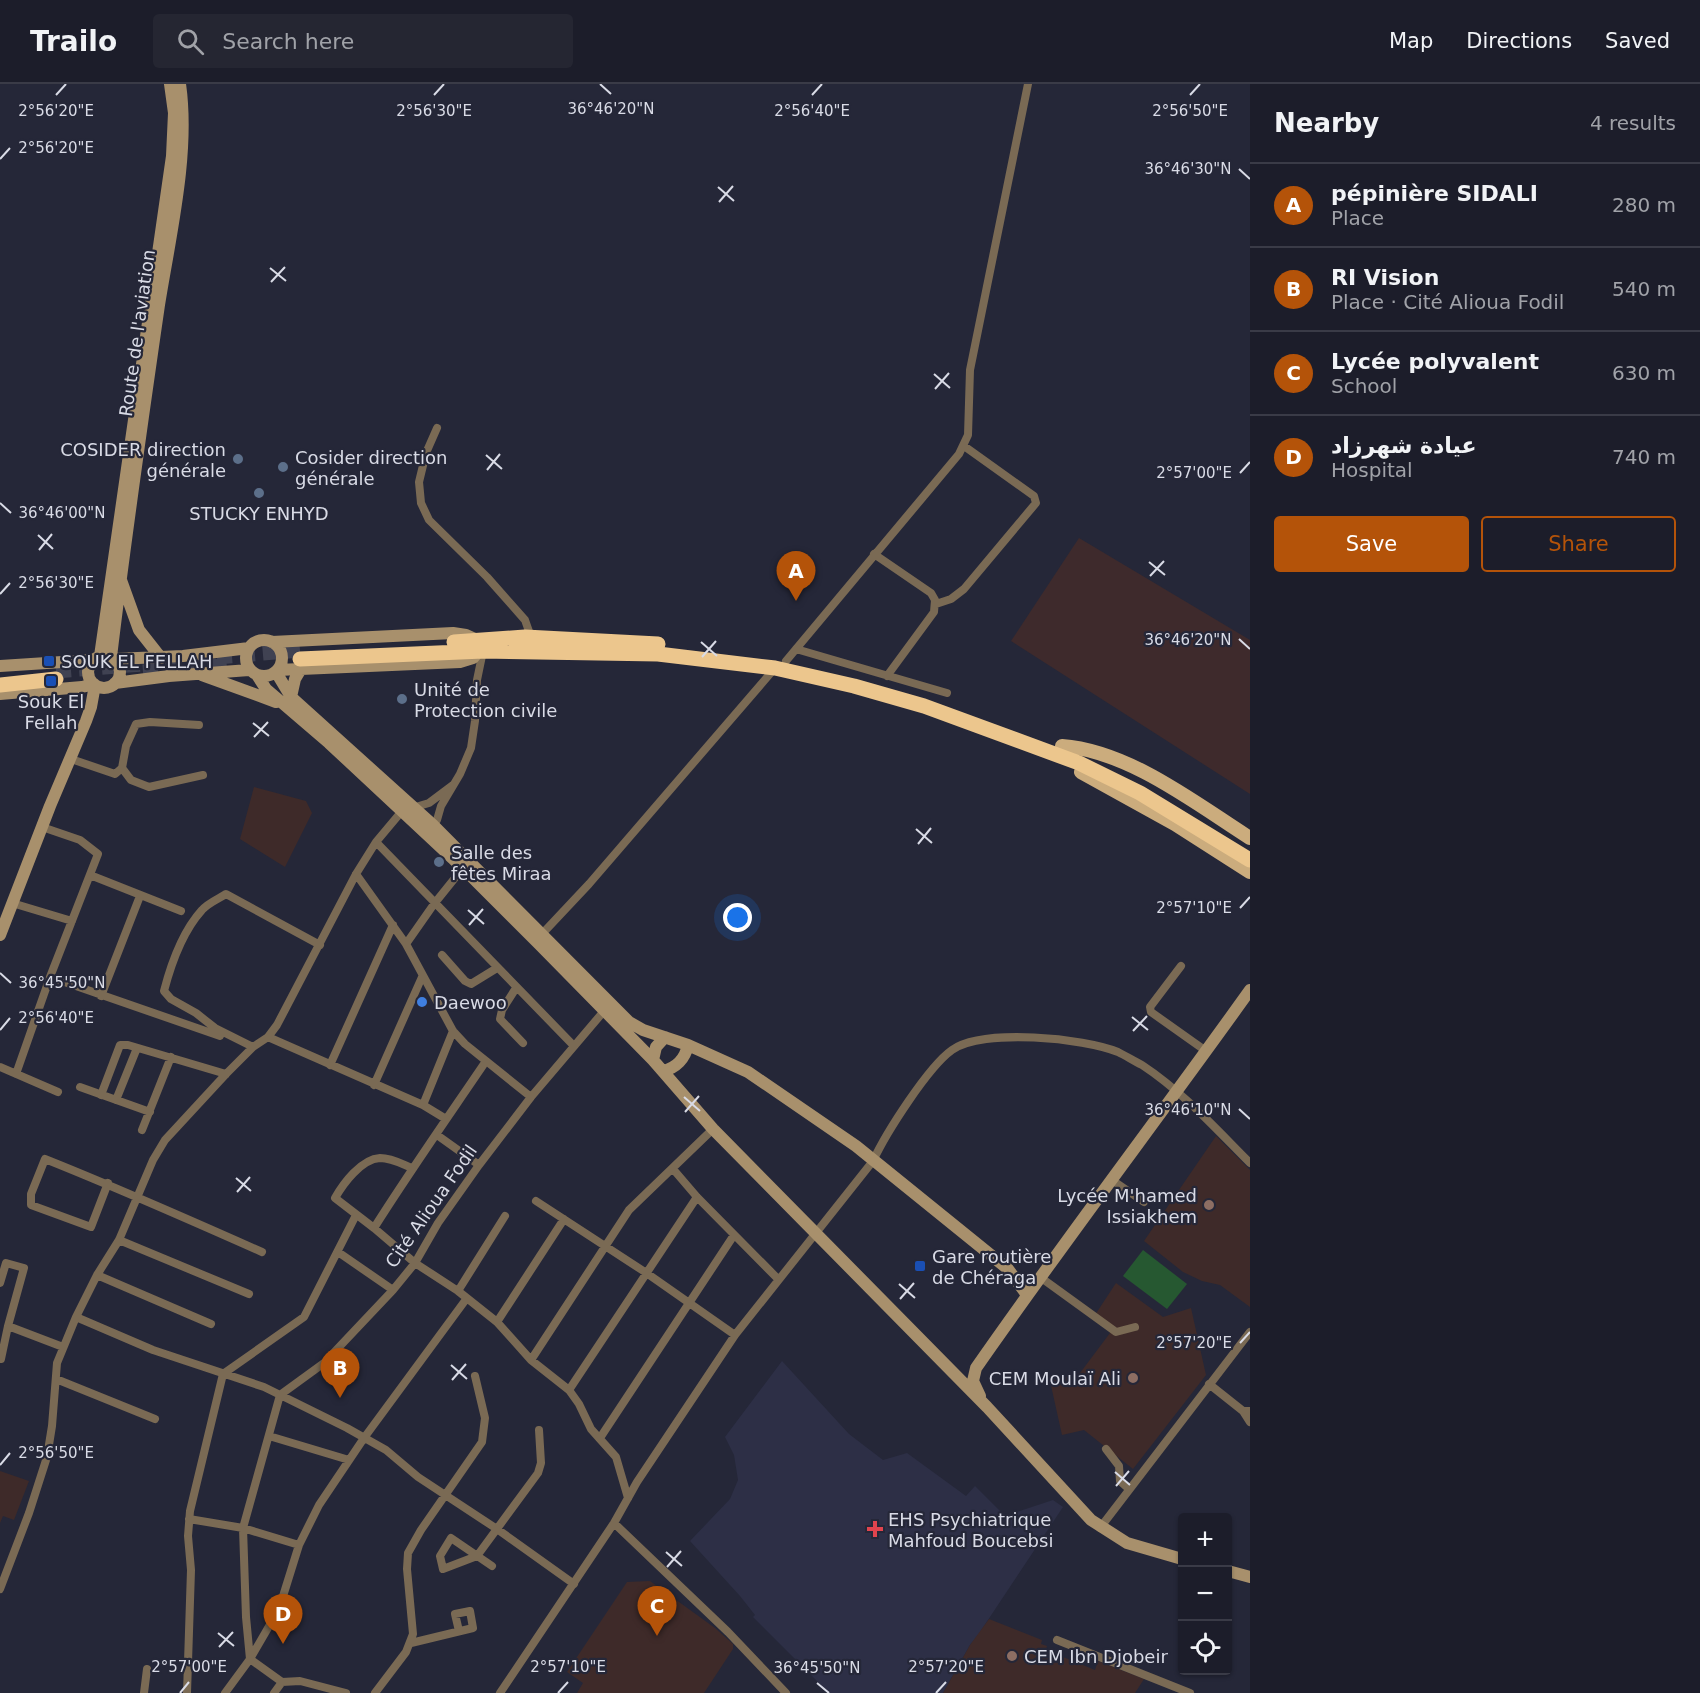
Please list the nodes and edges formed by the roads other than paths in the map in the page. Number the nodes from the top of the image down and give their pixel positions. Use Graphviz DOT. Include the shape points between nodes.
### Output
graph roads {
  1 [pos="170,84"];
  2 [pos="180,84"];
  3 [pos="1028,84"];
  4 [pos="437,428"];
  5 [pos="964,446"];
  6 [pos="874,554"];
  7 [pos="120,579"];
  8 [pos="936,604"];
  9 [pos="531,637"];
  10 [pos="272,642"];
  11 [pos="249,648"];
  12 [pos="480,648"];
  13 [pos="105,658"];
  14 [pos="161,658"];
  15 [pos="300,659"];
  16 [pos="786,660"];
  17 [pos="0,666"];
  18 [pos="277,671"];
  19 [pos="195,673"];
  20 [pos="253,673"];
  21 [pos="0,675"];
  22 [pos="887,676"];
  23 [pos="94,684"];
  24 [pos="0,685"];
  25 [pos="112,685"];
  26 [pos="947,693"];
  27 [pos="0,694"];
  28 [pos="288,701"];
  29 [pos="86,721"];
  30 [pos="199,725"];
  31 [pos="1060,751"];
  32 [pos="71,759"];
  33 [pos="122,768"];
  34 [pos="203,775"];
  35 [pos="453,785"];
  36 [pos="408,810"];
  37 [pos="42,827"];
  38 [pos="429,829"];
  39 [pos="1250,838"];
  40 [pos="376,842"];
  41 [pos="1250,848"];
  42 [pos="1250,860"];
  43 [pos="463,868"];
  44 [pos="1250,872"];
  45 [pos="356,874"];
  46 [pos="90,875"];
  47 [pos="140,896"];
  48 [pos="12,903"];
  49 [pos="434,904"];
  50 [pos="181,911"];
  51 [pos="72,921"];
  52 [pos="393,925"];
  53 [pos="542,934"];
  54 [pos="0,935"];
  55 [pos="406,944"];
  56 [pos="320,945"];
  57 [pos="442,955"];
  58 [pos="1181,966"];
  59 [pos="497,968"];
  60 [pos="50,977"];
  61 [pos="422,977"];
  62 [pos="516,988"];
  63 [pos="1250,990"];
  64 [pos="101,996"];
  65 [pos="604,1011"];
  66 [pos="453,1031"];
  67 [pos="665,1036"];
  68 [pos="268,1037"];
  69 [pos="523,1043"];
  70 [pos="688,1045"];
  71 [pos="574,1046"];
  72 [pos="253,1047"];
  73 [pos="137,1048"];
  74 [pos="1206,1051"];
  75 [pos="171,1057"];
  76 [pos="653,1060"];
  77 [pos="486,1061"];
  78 [pos="330,1065"];
  79 [pos="0,1067"];
  80 [pos="663,1071"];
  81 [pos="16,1074"];
  82 [pos="226,1074"];
  83 [pos="374,1085"];
  84 [pos="80,1087"];
  85 [pos="1178,1091"];
  86 [pos="58,1092"];
  87 [pos="101,1095"];
  88 [pos="531,1097"];
  89 [pos="116,1100"];
  90 [pos="423,1105"];
  91 [pos="150,1112"];
  92 [pos="446,1119"];
  93 [pos="713,1129"];
  94 [pos="142,1130"];
  95 [pos="437,1135"];
  96 [pos="873,1161"];
  97 [pos="1250,1163"];
  98 [pos="479,1165"];
  99 [pos="412,1168"];
  100 [pos="673,1169"];
  101 [pos="1112,1180"];
  102 [pos="108,1183"];
  103 [pos="139,1196"];
  104 [pos="697,1197"];
  105 [pos="536,1201"];
  106 [pos="1144,1202"];
  107 [pos="356,1215"];
  108 [pos="505,1215"];
  109 [pos="564,1219"];
  110 [pos="374,1227"];
  111 [pos="816,1233"];
  112 [pos="734,1235"];
  113 [pos="119,1240"];
  114 [pos="605,1245"];
  115 [pos="262,1252"];
  116 [pos="338,1252"];
  117 [pos="415,1263"];
  118 [pos="645,1272"];
  119 [pos="98,1275"];
  120 [pos="1040,1277"];
  121 [pos="778,1279"];
  122 [pos="0,1283"];
  123 [pos="393,1290"];
  124 [pos="459,1291"];
  125 [pos="249,1294"];
  126 [pos="1027,1295"];
  127 [pos="467,1298"];
  128 [pos="689,1302"];
  129 [pos="76,1317"];
  130 [pos="497,1322"];
  131 [pos="211,1324"];
  132 [pos="8,1326"];
  133 [pos="1135,1327"];
  134 [pos="1250,1332"];
  135 [pos="735,1335"];
  136 [pos="63,1347"];
  137 [pos="1,1359"];
  138 [pos="531,1360"];
  139 [pos="976,1368"];
  140 [pos="949,1370"];
  141 [pos="223,1374"];
  142 [pos="475,1376"];
  143 [pos="56,1379"];
  144 [pos="1209,1384"];
  145 [pos="569,1390"];
  146 [pos="280,1395"];
  147 [pos="987,1407"];
  148 [pos="1246,1411"];
  149 [pos="155,1419"];
  150 [pos="1250,1422"];
  151 [pos="539,1430"];
  152 [pos="269,1436"];
  153 [pos="364,1438"];
  154 [pos="600,1438"];
  155 [pos="1106,1449"];
  156 [pos="349,1460"];
  157 [pos="1129,1490"];
  158 [pos="445,1496"];
  159 [pos="628,1498"];
  160 [pos="189,1519"];
  161 [pos="614,1523"];
  162 [pos="243,1528"];
  163 [pos="1100,1528"];
  164 [pos="497,1529"];
  165 [pos="299,1545"];
  166 [pos="1178,1558"];
  167 [pos="492,1566"];
  168 [pos="1232,1572"];
  169 [pos="1250,1577"];
  170 [pos="574,1584"];
  171 [pos="0,1589"];
  172 [pos="459,1631"];
  173 [pos="1057,1640"];
  174 [pos="411,1643"];
  175 [pos="250,1659"];
  176 [pos="147,1668"];
  177 [pos="282,1682"];
  178 [pos="144,1693"];
  179 [pos="188,1693"];
  180 [pos="225,1693"];
  181 [pos="274,1693"];
  182 [pos="346,1693"];
  183 [pos="375,1693"];
  184 [pos="500,1693"];
  185 [pos="786,1693"];
  186 [pos="1190,1693"];
  1 -- 13 [label="main road" via="174,113 172,156"];
  2 -- 7 [label="main road, Route de l'aviation" via="181,158"];
  3 -- 5 [label="street" via="970,370 968,435"];
  4 -- 9 [label="street" via="419,482 421,503 429,520 525,620"];
  5 -- 6 [label="street"];
  5 -- 8 [label="street" via="1034,496 1036,503 964,589"];
  6 -- 8 [label="street" via="931,594"];
  6 -- 16 [label="street"];
  7 -- 13 [label="main road, Route de l'aviation"];
  7 -- 14 [label="main road" via="139,630"];
  8 -- 22 [label="street"];
  9 -- 12 [label="highway"];
  9 -- 16 [label="highway" via="680,646"];
  10 -- 11 [label="main road" via="261,640"];
  10 -- 12 [label="main road" via="453,633 466,635"];
  10 -- 18 [label="main road" via="282,657"];
  11 -- 14 [label="main road"];
  11 -- 20 [label="main road" via="245,657"];
  12 -- 15 [label="highway"];
  12 -- 16 [label="highway"];
  12 -- 35 [label="street" via="471,748"];
  13 -- 14 [label="main road"];
  13 -- 17 [label="main road"];
  13 -- 23 [label="main road" via="89,666 88,674"];
  13 -- 25 [label="main road" via="120,669"];
  15 -- 18 [label="main road"];
  15 -- 28 [label="main road"];
  16 -- 22 [label="street"];
  16 -- 31 [label="highway"];
  16 -- 53 [label="street"];
  18 -- 20 [label="main road" via="269,676"];
  18 -- 28 [label="main road"];
  19 -- 20 [label="main road"];
  19 -- 25 [label="main road"];
  19 -- 28 [label="main road"];
  20 -- 28 [label="main road" via="262,686"];
  21 -- 24 [label="highway" via="56,675"];
  22 -- 26 [label="street"];
  23 -- 25 [label="main road"];
  23 -- 27 [label="main road"];
  23 -- 29 [label="main road"];
  25 -- 29 [label="main road"];
  28 -- 36 [label="main road" via="323,738"];
  29 -- 32 [label="main road"];
  30 -- 33 [label="street" via="136,724"];
  31 -- 39 [label="main road" via="1095,751 1133,767"];
  31 -- 41 [label="highway" via="1103,763 1143,783"];
  31 -- 42 [label="highway" via="1140,793"];
  31 -- 44 [label="main road" via="1078,770 1175,824"];
  32 -- 33 [label="street" via="115,774"];
  32 -- 37 [label="main road"];
  33 -- 34 [label="street" via="131,780 149,787"];
  35 -- 36 [label="street" via="434,801"];
  35 -- 38 [label="street"];
  36 -- 38 [label="main road"];
  36 -- 40 [label="street"];
  37 -- 46 [label="street" via="95,849 98,854"];
  37 -- 48 [label="main road"];
  38 -- 43 [label="main road"];
  38 -- 53 [label="main road"];
  40 -- 45 [label="street"];
  40 -- 49 [label="street"];
  43 -- 49 [label="street"];
  43 -- 65 [label="main road"];
  45 -- 52 [label="street"];
  45 -- 56 [label="street"];
  46 -- 47 [label="street"];
  46 -- 51 [label="street"];
  47 -- 50 [label="street"];
  47 -- 64 [label="street"];
  48 -- 51 [label="street"];
  48 -- 54 [label="main road"];
  49 -- 55 [label="street"];
  49 -- 59 [label="street"];
  51 -- 60 [label="street"];
  52 -- 55 [label="street"];
  52 -- 78 [label="street"];
  53 -- 67 [label="main road" via="629,1022"];
  55 -- 61 [label="street"];
  56 -- 68 [label="street"];
  56 -- 72 [label="street" via="226,894 203,908 197,917 185,936 164,991 215,1028"];
  57 -- 59 [label="street" via="471,984"];
  58 -- 74 [label="street" via="1150,1007 1151,1012"];
  59 -- 62 [label="street"];
  60 -- 64 [label="street"];
  60 -- 81 [label="street"];
  61 -- 66 [label="street"];
  61 -- 83 [label="street"];
  62 -- 69 [label="street" via="500,1019"];
  62 -- 71 [label="street"];
  63 -- 74 [label="main road"];
  64 -- 72 [label="street"];
  65 -- 71 [label="street, Cité Alioua Fodil"];
  65 -- 76 [label="main road"];
  66 -- 77 [label="street"];
  66 -- 90 [label="street"];
  67 -- 70 [label="main road"];
  67 -- 76 [label="main road" via="656,1047"];
  68 -- 72 [label="street"];
  68 -- 78 [label="street"];
  70 -- 80 [label="main road" via="678,1064"];
  70 -- 96 [label="main road" via="748,1072"];
  71 -- 88 [label="street, Cité Alioua Fodil"];
  72 -- 82 [label="street"];
  73 -- 75 [label="street"];
  73 -- 87 [label="street" via="120,1045"];
  73 -- 89 [label="street"];
  74 -- 85 [label="main road"];
  75 -- 82 [label="street"];
  75 -- 91 [label="street"];
  76 -- 80 [label="main road"];
  77 -- 88 [label="street"];
  77 -- 92 [label="street"];
  78 -- 83 [label="street"];
  79 -- 81 [label="street"];
  80 -- 93 [label="main road"];
  81 -- 86 [label="street"];
  82 -- 103 [label="street" via="165,1140"];
  83 -- 90 [label="street"];
  84 -- 87 [label="street"];
  85 -- 96 [label="street" via="1133,1060 1089,1044 1018,1037 976,1040 942,1058 882,1142"];
  85 -- 97 [label="street"];
  85 -- 101 [label="main road"];
  87 -- 89 [label="street"];
  88 -- 98 [label="street, Cité Alioua Fodil"];
  89 -- 91 [label="street"];
  90 -- 92 [label="street"];
  91 -- 94 [label="street"];
  92 -- 95 [label="street"];
  93 -- 100 [label="street"];
  93 -- 111 [label="main road"];
  95 -- 98 [label="street"];
  95 -- 99 [label="street"];
  96 -- 111 [label="street"];
  96 -- 126 [label="main road" via="1008,1269"];
  98 -- 117 [label="street, Cité Alioua Fodil"];
  99 -- 107 [label="street" via="378,1158 357,1170 335,1198"];
  99 -- 110 [label="street"];
  100 -- 104 [label="street"];
  100 -- 114 [label="street" via="629,1210"];
  101 -- 106 [label="street"];
  101 -- 120 [label="main road"];
  102 -- 102 [label="street" via="45,1159 31,1194 31,1205 91,1227"];
  102 -- 103 [label="street"];
  103 -- 113 [label="street"];
  103 -- 115 [label="street"];
  104 -- 112 [label="street"];
  104 -- 118 [label="street"];
  105 -- 109 [label="street"];
  107 -- 110 [label="street"];
  107 -- 116 [label="street"];
  108 -- 124 [label="street"];
  109 -- 114 [label="street"];
  109 -- 130 [label="street"];
  110 -- 117 [label="street"];
  111 -- 121 [label="street"];
  111 -- 140 [label="main road"];
  112 -- 121 [label="street"];
  112 -- 128 [label="street"];
  113 -- 119 [label="street"];
  113 -- 125 [label="street"];
  114 -- 118 [label="street"];
  114 -- 138 [label="street"];
  116 -- 123 [label="street"];
  116 -- 141 [label="street" via="304,1317"];
  117 -- 123 [label="street, Cité Alioua Fodil"];
  117 -- 124 [label="street"];
  118 -- 128 [label="street"];
  118 -- 145 [label="street"];
  119 -- 129 [label="street"];
  119 -- 131 [label="street"];
  120 -- 126 [label="main road"];
  120 -- 133 [label="street" via="1116,1332"];
  121 -- 135 [label="street"];
  122 -- 132 [label="street" via="6,1263 24,1268"];
  123 -- 146 [label="street, Cité Alioua Fodil" via="324,1364"];
  124 -- 127 [label="street"];
  126 -- 139 [label="main road"];
  127 -- 130 [label="street"];
  127 -- 153 [label="street"];
  128 -- 135 [label="street"];
  128 -- 154 [label="street"];
  129 -- 136 [label="street"];
  129 -- 141 [label="street"];
  130 -- 138 [label="street"];
  132 -- 136 [label="street"];
  132 -- 137 [label="street"];
  134 -- 144 [label="street"];
  135 -- 159 [label="street"];
  136 -- 143 [label="street"];
  138 -- 145 [label="street"];
  139 -- 140 [label="main road"];
  139 -- 147 [label="main road" via="973,1381"];
  140 -- 147 [label="main road"];
  141 -- 146 [label="street"];
  141 -- 160 [label="street"];
  142 -- 158 [label="street" via="485,1418 482,1442"];
  143 -- 149 [label="street"];
  143 -- 171 [label="street" via="47,1457"];
  144 -- 148 [label="street"];
  144 -- 157 [label="street"];
  145 -- 154 [label="street"];
  146 -- 152 [label="street"];
  146 -- 153 [label="street"];
  147 -- 163 [label="main road"];
  148 -- 150 [label="street"];
  151 -- 164 [label="street" via="538,1473"];
  152 -- 156 [label="street"];
  152 -- 162 [label="street"];
  153 -- 156 [label="street"];
  153 -- 158 [label="street" via="386,1450"];
  154 -- 159 [label="street" via="616,1457"];
  155 -- 157 [label="street" via="1119,1466 1120,1481"];
  156 -- 165 [label="street" via="319,1505"];
  157 -- 163 [label="street"];
  158 -- 164 [label="street"];
  158 -- 174 [label="street" via="408,1553 414,1627"];
  159 -- 161 [label="street"];
  160 -- 162 [label="street"];
  160 -- 179 [label="street"];
  161 -- 170 [label="street"];
  161 -- 185 [label="street"];
  162 -- 165 [label="street"];
  162 -- 175 [label="street"];
  163 -- 166 [label="main road" via="1127,1543"];
  164 -- 167 [label="street" via="477,1556"];
  164 -- 170 [label="street"];
  165 -- 175 [label="street" via="279,1609"];
  168 -- 169 [label="main road"];
  170 -- 184 [label="street"];
  172 -- 174 [label="street"];
  173 -- 186 [label="street"];
  174 -- 183 [label="street"];
  175 -- 177 [label="street"];
  175 -- 180 [label="street"];
  176 -- 178 [label="street"];
  177 -- 181 [label="street"];
  177 -- 182 [label="street" via="300,1681"];
}
